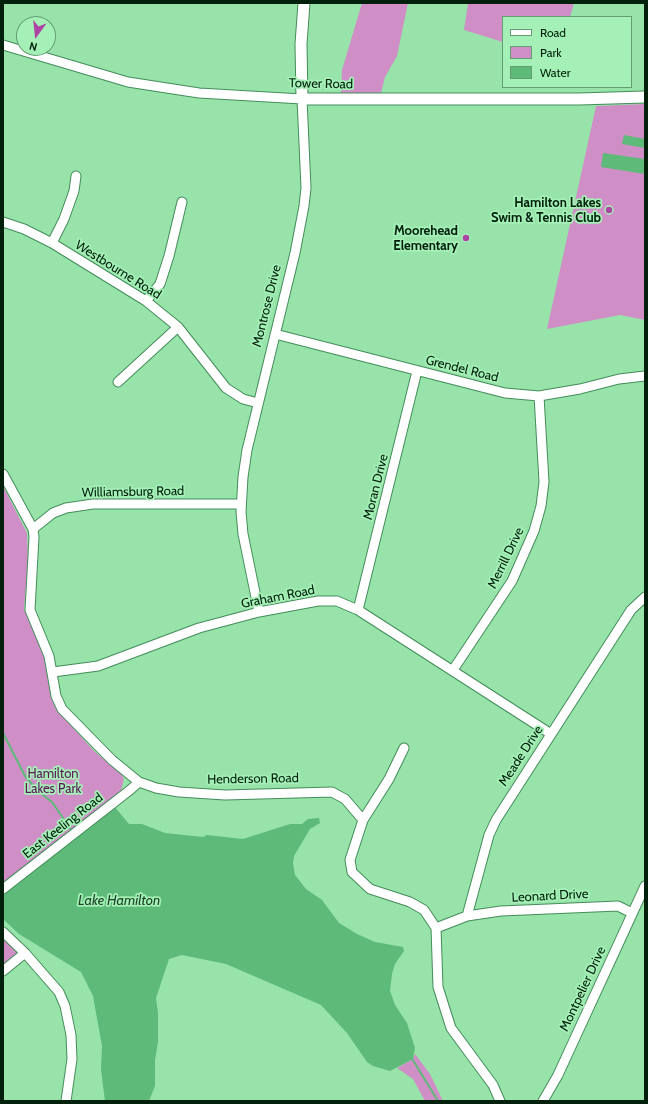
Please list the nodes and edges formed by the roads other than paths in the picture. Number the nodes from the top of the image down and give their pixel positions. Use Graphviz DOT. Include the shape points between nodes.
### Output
graph roads {
  1 [pos="304,3"];
  2 [pos="3,45"];
  3 [pos="645,96"];
  4 [pos="302,99"];
  5 [pos="76,176"];
  6 [pos="182,202"];
  7 [pos="3,222"];
  8 [pos="52,243"];
  9 [pos="146,301"];
  10 [pos="178,327"];
  11 [pos="275,334"];
  12 [pos="417,371"];
  13 [pos="645,376"];
  14 [pos="118,382"];
  15 [pos="539,396"];
  16 [pos="258,403"];
  17 [pos="3,474"];
  18 [pos="241,504"];
  19 [pos="33,529"];
  20 [pos="645,597"];
  21 [pos="358,610"];
  22 [pos="259,612"];
  23 [pos="453,670"];
  24 [pos="53,672"];
  25 [pos="551,734"];
  26 [pos="404,748"];
  27 [pos="139,782"];
  28 [pos="363,820"];
  29 [pos="645,886"];
  30 [pos="3,890"];
  31 [pos="632,913"];
  32 [pos="467,916"];
  33 [pos="436,928"];
  34 [pos="3,932"];
  35 [pos="25,953"];
  36 [pos="3,971"];
  37 [pos="66,1101"];
  38 [pos="500,1101"];
  39 [pos="543,1101"];
  1 -- 4 [label="street, Montrose Drive"];
  2 -- 4 [label="street, Tower Road" via="128,82 199,94"];
  3 -- 4 [label="street, Tower Road" via="575,99"];
  4 -- 11 [label="street, Montrose Drive" via="306,188 295,254"];
  5 -- 8 [label="street" via="74,191 64,219"];
  6 -- 9 [label="street" via="160,284"];
  7 -- 8 [label="street, Westbourne Road"];
  8 -- 9 [label="street, Westbourne Road"];
  9 -- 10 [label="street, Westbourne Road"];
  10 -- 14 [label="street"];
  10 -- 16 [label="street, Westbourne Road" via="226,388 243,399"];
  11 -- 12 [label="street, Grendel Road"];
  11 -- 16 [label="street, Montrose Drive"];
  12 -- 15 [label="street, Grendel Road" via="506,393"];
  12 -- 21 [label="street, Moran Drive"];
  13 -- 15 [label="street, Grendel Road"];
  15 -- 23 [label="street, Merrill Drive" via="544,482 534,531 512,581"];
  16 -- 18 [label="street, Montrose Drive" via="247,450"];
  17 -- 19 [label="street, Henderson Road"];
  18 -- 19 [label="street, Williamsburg Road" via="93,504 66,508 53,513"];
  18 -- 22 [label="street, Montrose Drive" via="243,534"];
  19 -- 24 [label="street, Henderson Road" via="30,610"];
  20 -- 25 [label="street, Meade Drive" via="631,610"];
  21 -- 22 [label="street, Graham Road" via="337,601 318,601"];
  21 -- 23 [label="street, Graham Road"];
  22 -- 24 [label="street, Graham Road" via="199,628 98,666"];
  23 -- 25 [label="street, Graham Road"];
  24 -- 27 [label="street, Henderson Road" via="56,696 62,708 112,760"];
  25 -- 32 [label="street, Meade Drive" via="489,835"];
  26 -- 28 [label="street" via="389,779"];
  27 -- 28 [label="street, Henderson Road" via="179,792 332,792 345,799"];
  27 -- 30 [label="street, East Keeling Road"];
  28 -- 33 [label="street" via="350,860 352,872 370,889 410,902 424,910"];
  29 -- 31 [label="street, Montpelier Drive"];
  31 -- 32 [label="street, Leonard Drive" via="618,906 501,911"];
  31 -- 39 [label="street, Montpelier Drive" via="558,1075"];
  32 -- 33 [label="street"];
  33 -- 38 [label="street" via="438,987 451,1028 493,1085"];
  34 -- 35 [label="street"];
  35 -- 36 [label="street"];
  35 -- 37 [label="street" via="59,992 69,1021 72,1059"];
}
